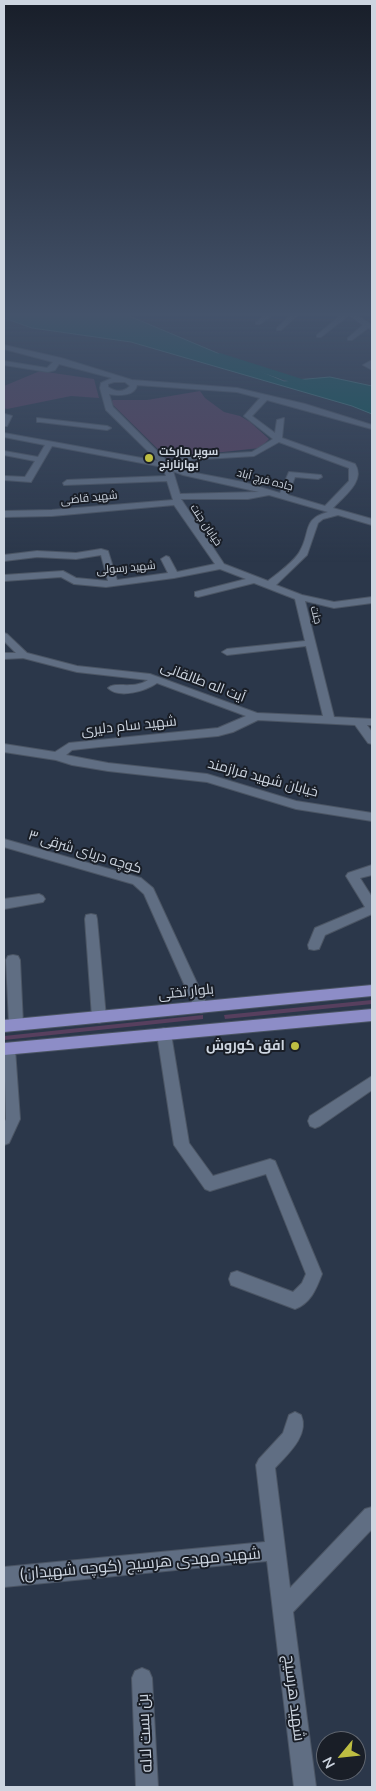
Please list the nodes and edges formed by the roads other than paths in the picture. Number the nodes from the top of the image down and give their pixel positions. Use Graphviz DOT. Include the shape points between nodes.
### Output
graph roads {
  1 [pos="105,396"];
  2 [pos="113,396"];
  3 [pos="260,396"];
  4 [pos="265,397"];
  5 [pos="106,399"];
  6 [pos="40,420"];
  7 [pos="281,420"];
  8 [pos="372,427"];
  9 [pos="107,428"];
  10 [pos="4,435"];
  11 [pos="60,436"];
  12 [pos="278,439"];
  13 [pos="4,453"];
  14 [pos="40,460"];
  15 [pos="167,465"];
  16 [pos="318,477"];
  17 [pos="4,478"];
  18 [pos="171,478"];
  19 [pos="66,483"];
  20 [pos="270,493"];
  21 [pos="283,496"];
  22 [pos="176,499"];
  23 [pos="327,509"];
  24 [pos="338,512"];
  25 [pos="4,514"];
  26 [pos="372,522"];
  27 [pos="4,558"];
  28 [pos="166,559"];
  29 [pos="221,566"];
  30 [pos="174,576"];
  31 [pos="4,578"];
  32 [pos="257,579"];
  33 [pos="113,582"];
  34 [pos="270,585"];
  35 [pos="198,594"];
  36 [pos="299,597"];
  37 [pos="372,600"];
  38 [pos="4,636"];
  39 [pos="310,643"];
  40 [pos="228,652"];
  41 [pos="23,655"];
  42 [pos="4,656"];
  43 [pos="156,678"];
  44 [pos="113,688"];
  45 [pos="256,716"];
  46 [pos="330,721"];
  47 [pos="359,722"];
  48 [pos="372,722"];
  49 [pos="372,740"];
  50 [pos="4,748"];
  51 [pos="57,756"];
  52 [pos="372,817"];
  53 [pos="4,843"];
  54 [pos="372,870"];
  55 [pos="39,899"];
  56 [pos="4,904"];
  57 [pos="372,908"];
  58 [pos="91,919"];
  59 [pos="314,945"];
  60 [pos="13,960"];
  61 [pos="372,990"];
  62 [pos="207,1006"];
  63 [pos="372,1015"];
  64 [pos="99,1017"];
  65 [pos="10,1025"];
  66 [pos="217,1029"];
  67 [pos="164,1034"];
  68 [pos="6,1049"];
  69 [pos="372,1082"];
  70 [pos="315,1121"];
  71 [pos="4,1138"];
  72 [pos="236,1279"];
  73 [pos="295,1422"];
  74 [pos="372,1516"];
  75 [pos="276,1551"];
  76 [pos="4,1577"];
  77 [pos="283,1609"];
  78 [pos="142,1678"];
  79 [pos="147,1787"];
  80 [pos="305,1787"];
  1 -- 5 [label="street"];
  2 -- 5 [label="street"];
  3 -- 4 [label="street"];
  4 -- 8 [label="street"];
  4 -- 12 [label="street" via="248,416"];
  5 -- 15 [label="street" via="109,408"];
  6 -- 11 [label="street"];
  7 -- 12 [label="street"];
  9 -- 11 [label="street"];
  10 -- 11 [label="street, جاده فرج آباد"];
  11 -- 14 [label="street"];
  11 -- 15 [label="street, جاده فرج آباد"];
  12 -- 15 [label="street" via="254,454 187,458"];
  12 -- 23 [label="street" via="352,466 352,482"];
  13 -- 14 [label="street"];
  14 -- 17 [label="street" via="28,480"];
  15 -- 18 [label="street, خیابان جنت"];
  15 -- 20 [label="street, جاده فرج آباد" via="182,473"];
  16 -- 21 [label="street" via="292,474"];
  18 -- 19 [label="street"];
  18 -- 22 [label="street, خیابان جنت"];
  20 -- 21 [label="street, جاده فرج آباد"];
  20 -- 22 [label="street, شهید قاضی"];
  21 -- 23 [label="street, جاده فرج آباد"];
  22 -- 25 [label="street, شهید قاضی" via="52,513"];
  22 -- 29 [label="street, خیابان جنت"];
  23 -- 24 [label="street, جاده فرج آباد"];
  24 -- 26 [label="street, جاده فرج آباد"];
  24 -- 34 [label="street" via="314,522 304,553"];
  27 -- 33 [label="street" via="105,553"];
  28 -- 30 [label="street"];
  29 -- 30 [label="street, شهید رسولی"];
  29 -- 32 [label="street, جنت"];
  30 -- 33 [label="street, شهید رسولی"];
  31 -- 33 [label="street, شهید رسولی" via="64,574 74,581"];
  32 -- 34 [label="street, جنت"];
  32 -- 35 [label="street"];
  34 -- 36 [label="street, جنت"];
  36 -- 37 [label="street" via="334,605"];
  36 -- 39 [label="street, جنت"];
  38 -- 41 [label="street"];
  39 -- 40 [label="street"];
  39 -- 46 [label="street, جنت"];
  41 -- 42 [label="street"];
  41 -- 43 [label="street, آیت اله طالقانی" via="77,669"];
  43 -- 44 [label="street" via="145,688"];
  43 -- 45 [label="street, آیت اله طالقانی"];
  45 -- 46 [label="street, آیت اله طالقانی"];
  45 -- 51 [label="street, شهید سام دلیری" via="218,732 69,747"];
  46 -- 47 [label="street, آیت اله طالقانی"];
  47 -- 48 [label="street, آیت اله طالقانی"];
  47 -- 49 [label="street"];
  50 -- 51 [label="street"];
  51 -- 52 [label="street, خیابان شهید فرازمند" via="108,768 207,778 296,806"];
  53 -- 62 [label="street, کوچه دریای شرقی ۳" via="137,881 149,891"];
  54 -- 57 [label="street" via="352,876"];
  55 -- 56 [label="street"];
  57 -- 59 [label="street" via="320,932"];
  58 -- 64 [label="street"];
  60 -- 65 [label="street"];
  61 -- 62 [label="main road, بلوار تختی"];
  62 -- 64 [label="main road, بلوار تختی"];
  62 -- 66 [label="main road"];
  63 -- 66 [label="main road"];
  64 -- 65 [label="main road, بلوار تختی"];
  66 -- 67 [label="main road"];
  67 -- 68 [label="main road"];
  67 -- 72 [label="street" via="182,1145 210,1184 270,1166 314,1274 308,1289 296,1300"];
  68 -- 71 [label="street" via="13,1119"];
  69 -- 70 [label="street"];
  73 -- 75 [label="street, شهید هرسیج" via="290,1438 265,1465"];
  74 -- 77 [label="street"];
  75 -- 76 [label="street, شهید مهدی هرسیج (کوچه شهیدان)"];
  75 -- 77 [label="street, شهید هرسیج"];
  77 -- 80 [label="street, شهید هرسیج"];
  78 -- 79 [label="street, بن بست لاله"];
}
